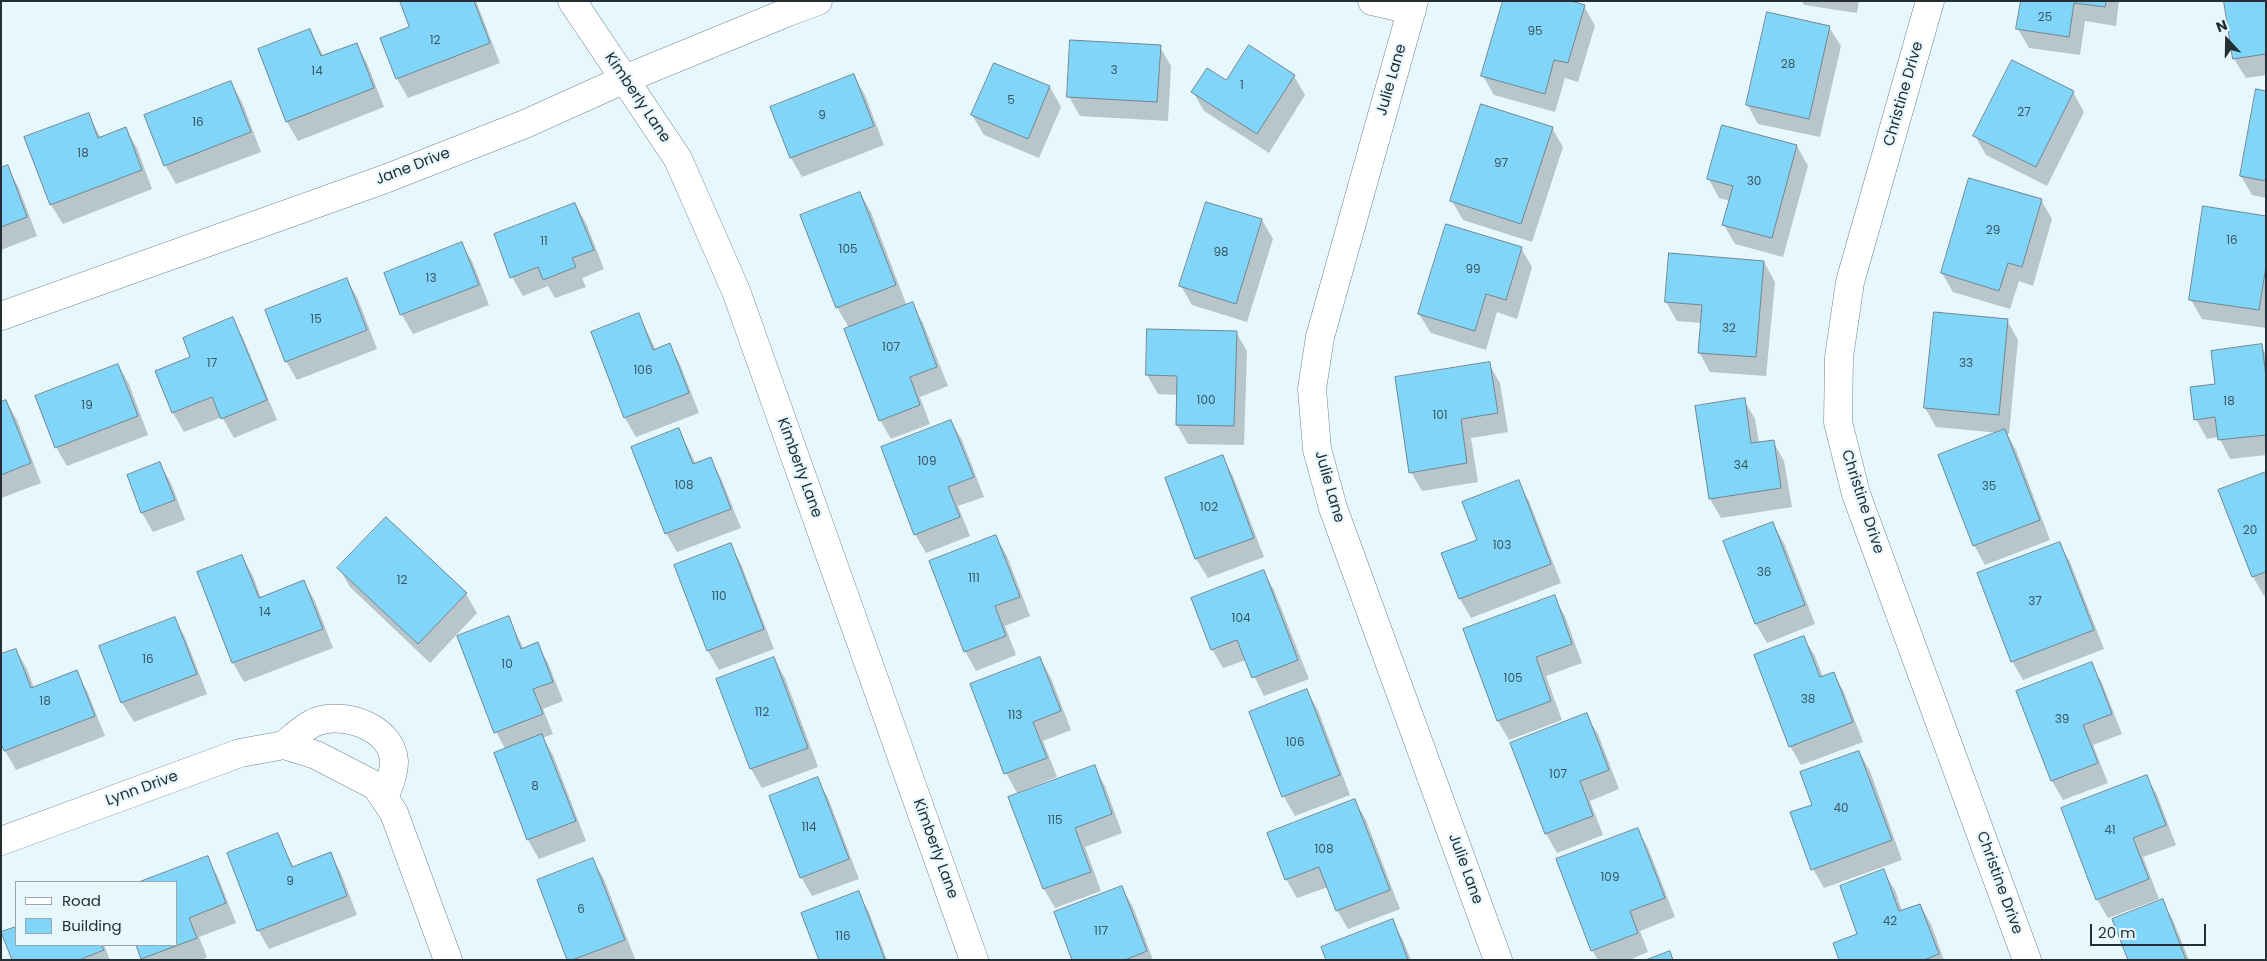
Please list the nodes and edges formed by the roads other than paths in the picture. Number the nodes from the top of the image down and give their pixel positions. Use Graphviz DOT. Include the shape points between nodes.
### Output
graph roads {
  1 [pos="572,1"];
  2 [pos="818,1"];
  3 [pos="1372,1"];
  4 [pos="1930,1"];
  5 [pos="1413,6"];
  6 [pos="625,79"];
  7 [pos="1,316"];
  8 [pos="284,745"];
  9 [pos="384,798"];
  10 [pos="1,841"];
  11 [pos="448,960"];
  12 [pos="974,960"];
  13 [pos="1498,960"];
  14 [pos="2027,960"];
  1 -- 6 [label="street, Kimberly Lane"];
  2 -- 6 [label="street, Jane Drive"];
  3 -- 5 [label="street"];
  4 -- 14 [label="street, Christine Drive" via="1850,282 1839,357 1838,422 1856,494"];
  5 -- 13 [label="street, Julie Lane" via="1320,337 1312,389 1317,450 1333,508"];
  6 -- 7 [label="street, Jane Drive" via="525,124 385,179"];
  6 -- 12 [label="street, Kimberly Lane" via="678,159 736,291"];
  8 -- 9 [label="street, Lynn Drive" via="348,770 376,786"];
  8 -- 9 [label="street, Lynn Drive" via="317,721 336,718 357,722 377,732 388,745 394,760 392,778"];
  8 -- 10 [label="street, Lynn Drive" via="240,753"];
  9 -- 11 [label="street, Lynn Drive" via="394,813"];
}
